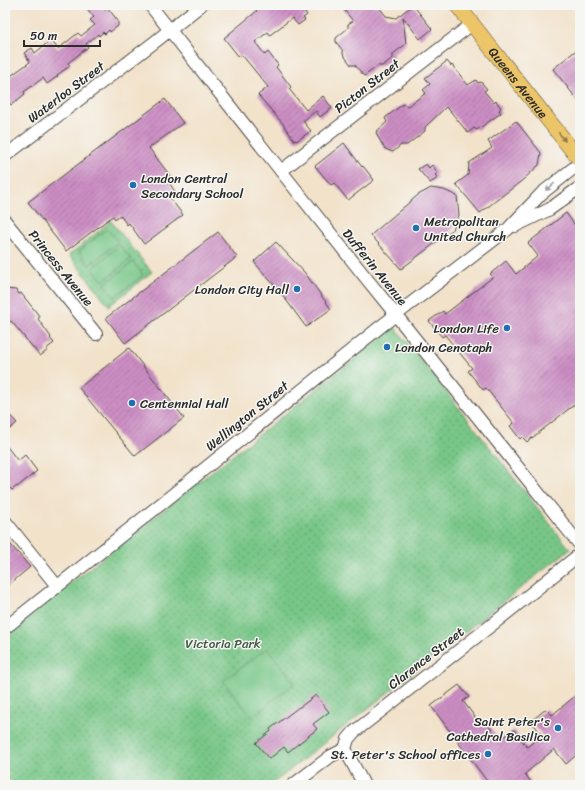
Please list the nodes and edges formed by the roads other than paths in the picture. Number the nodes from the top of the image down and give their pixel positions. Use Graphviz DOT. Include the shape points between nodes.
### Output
graph roads {
  1 [pos="150,5"];
  2 [pos="201,5"];
  3 [pos="457,5"];
  4 [pos="472,24"];
  5 [pos="170,30"];
  6 [pos="5,156"];
  7 [pos="580,161"];
  8 [pos="281,171"];
  9 [pos="580,187"];
  10 [pos="5,221"];
  11 [pos="508,229"];
  12 [pos="396,315"];
  13 [pos="96,334"];
  14 [pos="5,521"];
  15 [pos="580,545"];
  16 [pos="580,554"];
  17 [pos="57,586"];
  18 [pos="5,628"];
  19 [pos="345,749"];
  20 [pos="293,785"];
  21 [pos="364,785"];
  1 -- 5 [label="street, Dufferin Avenue"];
  2 -- 5 [label="street, Waterloo Street"];
  3 -- 4 [label="main road, Queens Avenue"];
  4 -- 7 [label="main road, Queens Avenue, one-way"];
  4 -- 8 [label="street, Picton Street"];
  5 -- 6 [label="street, Waterloo Street"];
  5 -- 8 [label="street, Dufferin Avenue"];
  7 -- 11 [label="street, Wellington Street, one-way" via="541,194"];
  8 -- 12 [label="street, Dufferin Avenue"];
  9 -- 11 [label="street, Wellington Street" via="550,209"];
  10 -- 13 [label="street, Princess Avenue"];
  11 -- 12 [label="street, Wellington Street"];
  12 -- 15 [label="street, Dufferin Avenue"];
  12 -- 17 [label="street, Wellington Street"];
  14 -- 17 [label="street"];
  16 -- 19 [label="street, Clarence Street" via="354,732 348,739"];
  17 -- 18 [label="street, Wellington Street"];
  19 -- 20 [label="street" via="331,756"];
  19 -- 21 [label="street"];
}
